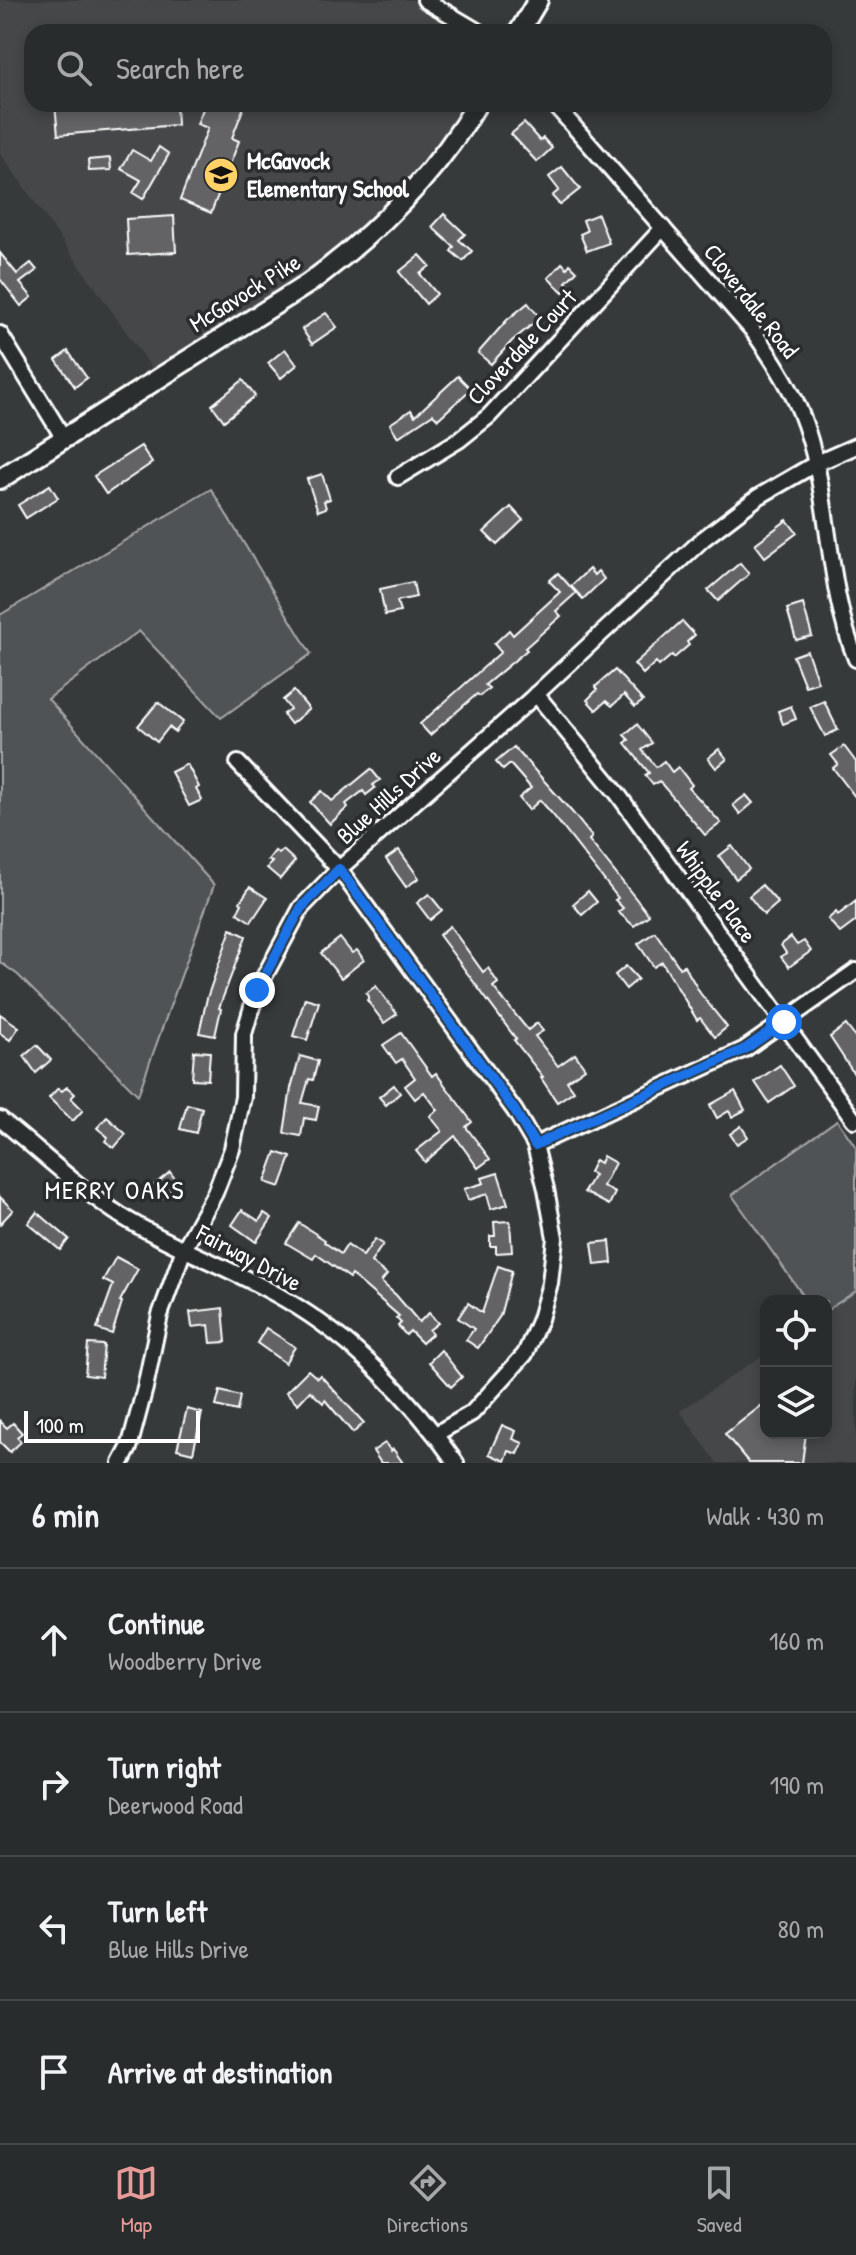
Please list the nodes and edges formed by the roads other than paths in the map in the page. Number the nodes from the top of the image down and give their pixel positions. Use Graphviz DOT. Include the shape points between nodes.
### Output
graph roads {
  1 [pos="425,0"];
  2 [pos="538,0"];
  3 [pos="466,24"];
  4 [pos="524,24"];
  5 [pos="471,112"];
  6 [pos="561,112"];
  7 [pos="663,228"];
  8 [pos="0,334"];
  9 [pos="63,437"];
  10 [pos="856,446"];
  11 [pos="815,464"];
  12 [pos="398,477"];
  13 [pos="0,479"];
  14 [pos="856,659"];
  15 [pos="536,694"];
  16 [pos="238,763"];
  17 [pos="339,869"];
  18 [pos="856,971"];
  19 [pos="784,1022"];
  20 [pos="0,1119"];
  21 [pos="854,1120"];
  22 [pos="535,1145"];
  23 [pos="184,1249"];
  24 [pos="436,1434"];
  25 [pos="121,1463"];
  26 [pos="456,1463"];
  1 -- 3 [label="street"];
  2 -- 4 [label="main road"];
  5 -- 9 [label="main road, McGavock Pike" via="414,190 342,259"];
  6 -- 7 [label="street, Cloverdale Road"];
  7 -- 11 [label="street, Cloverdale Road" via="753,331 779,369 801,413"];
  7 -- 12 [label="street, Cloverdale Court" via="489,416"];
  8 -- 9 [label="street"];
  9 -- 13 [label="main road, McGavock Pike"];
  10 -- 11 [label="street, Blue Hills Drive"];
  11 -- 14 [label="street, Cloverdale Road"];
  11 -- 15 [label="street, Blue Hills Drive" via="758,497 703,539"];
  15 -- 17 [label="street, Blue Hills Drive"];
  15 -- 19 [label="street, Whipple Place" via="617,793"];
  16 -- 17 [label="street"];
  17 -- 22 [label="street"];
  17 -- 23 [label="street, Blue Hills Drive" via="301,908 257,990 244,1034 243,1097 232,1149"];
  18 -- 19 [label="street"];
  19 -- 21 [label="street, Whipple Place"];
  19 -- 22 [label="street" via="745,1049"];
  20 -- 23 [label="street, Fairway Drive" via="81,1189"];
  22 -- 24 [label="street" via="555,1238 540,1319 525,1354 472,1413"];
  23 -- 24 [label="street, Fairway Drive" via="287,1300 354,1348"];
  23 -- 25 [label="street, Blue Hills Drive" via="160,1315 145,1388"];
  24 -- 26 [label="street, Fairway Drive"];
}
